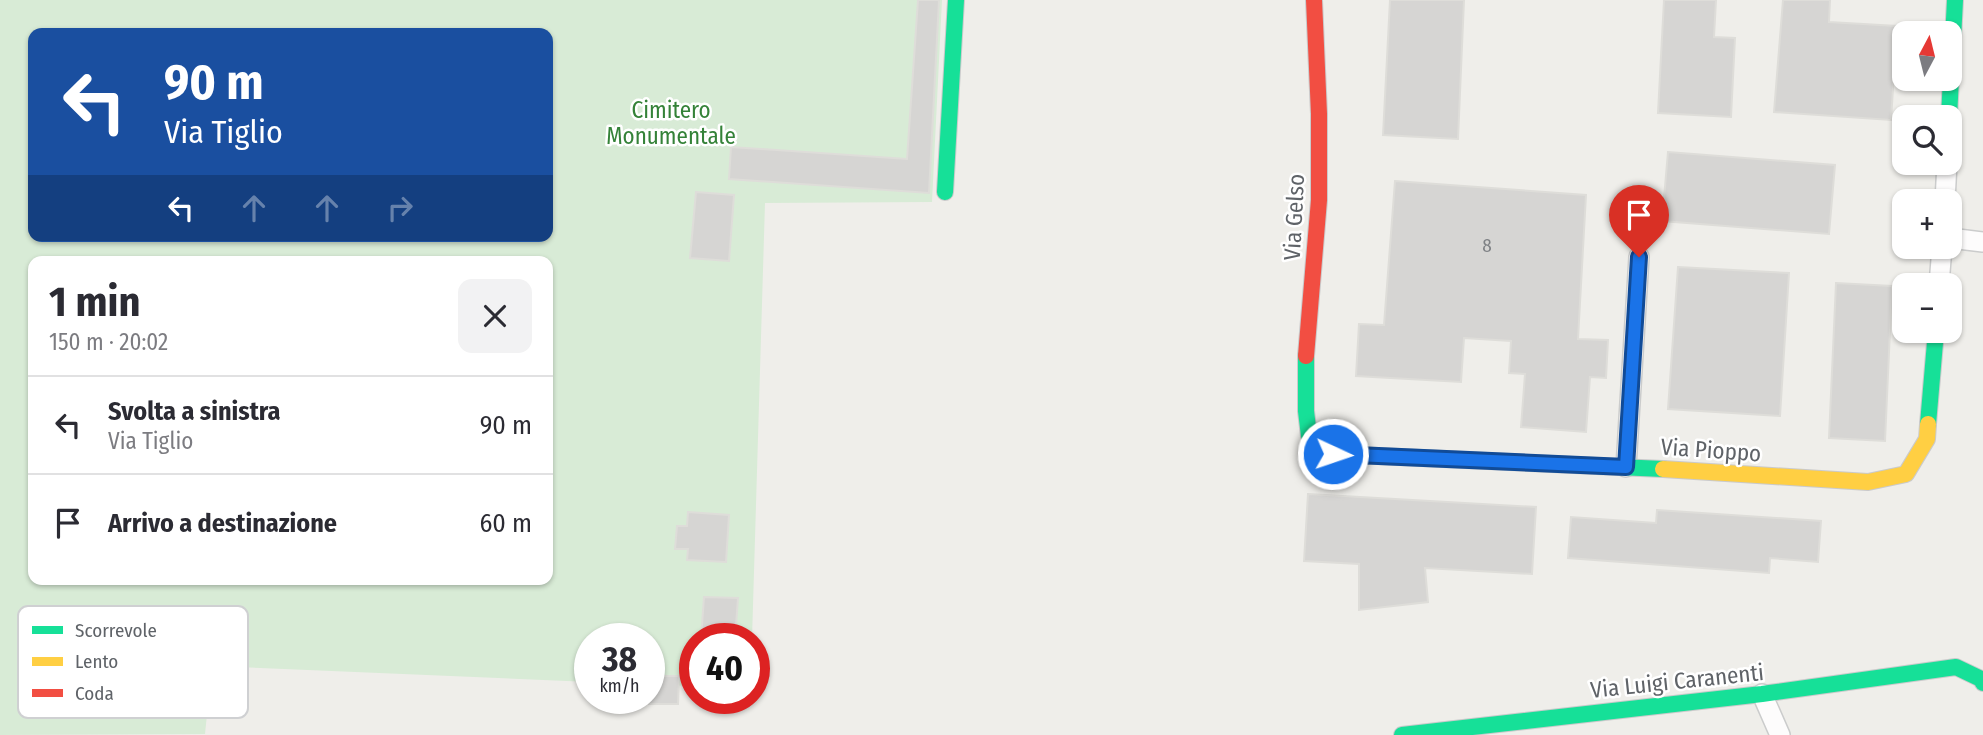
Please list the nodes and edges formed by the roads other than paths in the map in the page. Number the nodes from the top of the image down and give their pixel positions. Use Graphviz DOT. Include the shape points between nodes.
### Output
graph roads {
  1 [pos="956,0"];
  2 [pos="1314,0"];
  3 [pos="1955,0"];
  4 [pos="1950,105"];
  5 [pos="944,192"];
  6 [pos="1962,239"];
  7 [pos="1983,242"];
  8 [pos="1639,257"];
  9 [pos="1935,343"];
  10 [pos="1309,436"];
  11 [pos="1626,467"];
  12 [pos="1983,683"];
  13 [pos="1762,694"];
  14 [pos="1524,728"];
  15 [pos="1402,735"];
  16 [pos="1780,735"];
  1 -- 5 [label="street"];
  2 -- 10 [label="street, Via Gelso" via="1321,126 1304,406"];
  3 -- 4 [label="street"];
  6 -- 7 [label="street"];
  8 -- 11 [label="street"];
  9 -- 11 [label="street, Via Pioppo" via="1927,439 1906,474 1868,482"];
  10 -- 11 [label="street, Via Pioppo" via="1333,454"];
  12 -- 13 [label="street, Via Luigi Caranenti" via="1956,667"];
  13 -- 14 [label="street, Via Luigi Caranenti"];
  13 -- 16 [label="street"];
  14 -- 15 [label="street, Via Luigi Caranenti"];
}
